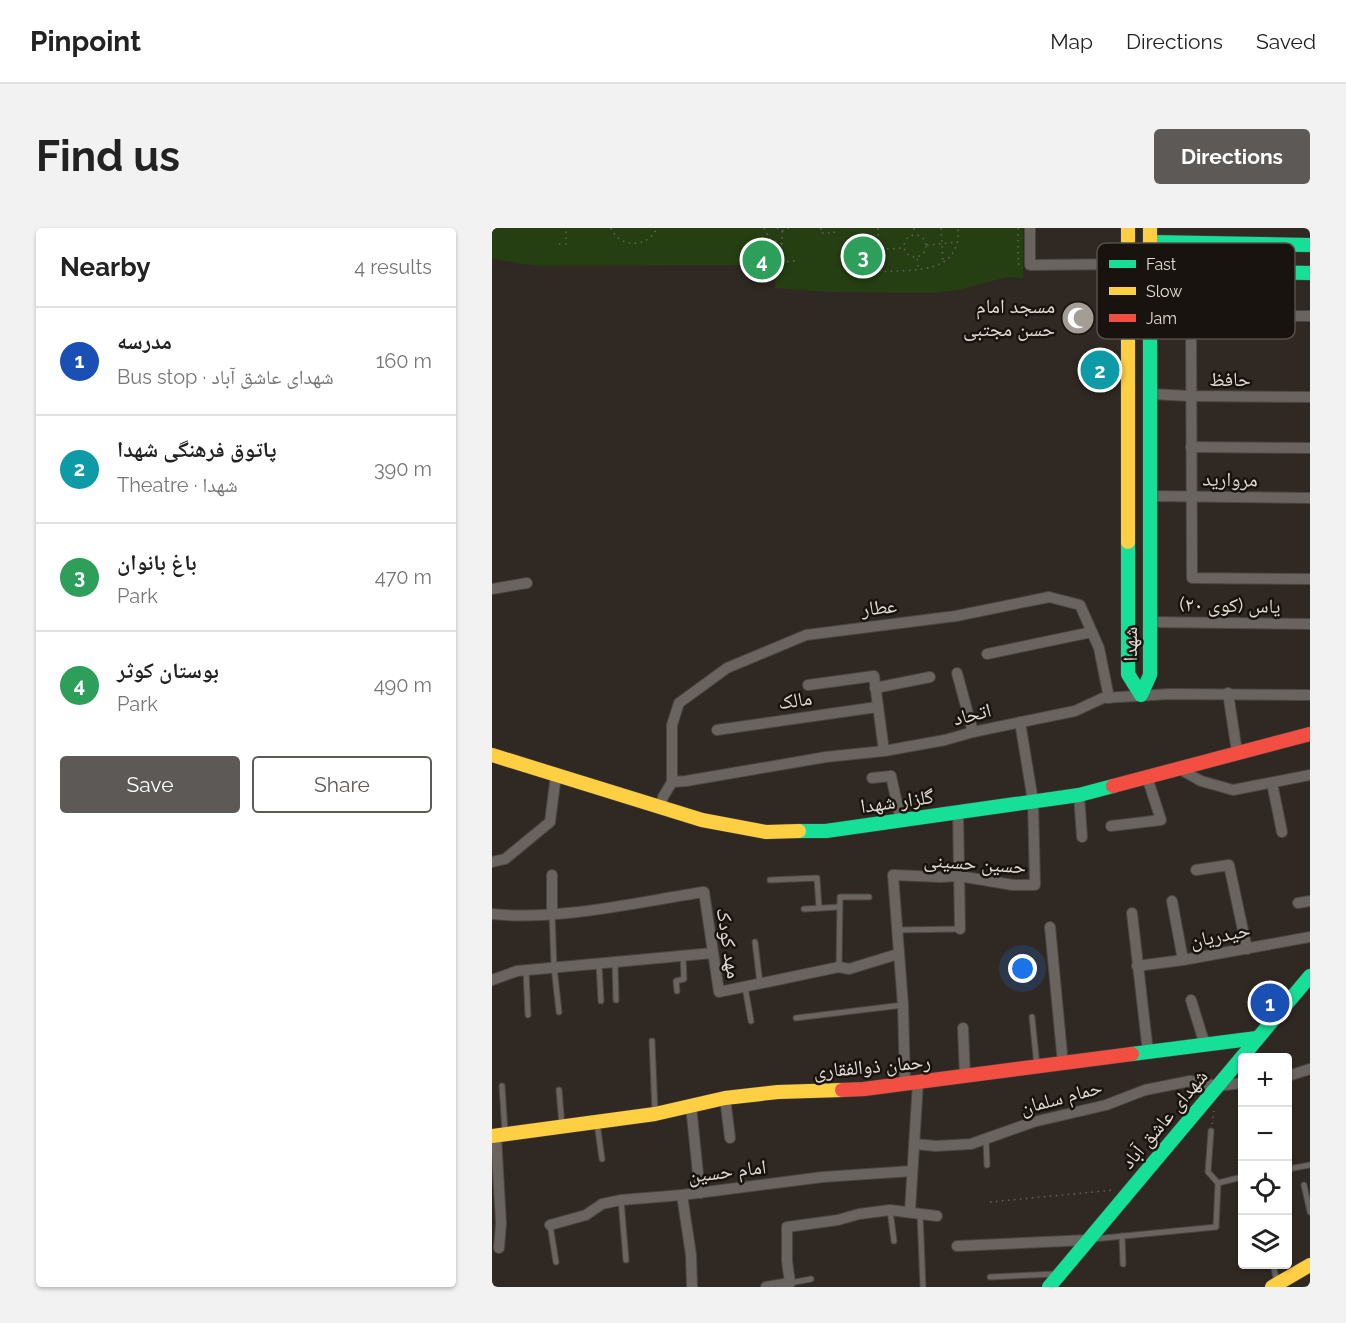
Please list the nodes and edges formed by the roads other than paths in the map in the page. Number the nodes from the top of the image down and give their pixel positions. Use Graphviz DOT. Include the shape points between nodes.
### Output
graph roads {
  1 [pos="1030,228"];
  2 [pos="1150,235"];
  3 [pos="1174,242"];
  4 [pos="1219,243"];
  5 [pos="1295,245"];
  6 [pos="1310,245"];
  7 [pos="1097,264"];
  8 [pos="1295,273"];
  9 [pos="1310,273"];
  10 [pos="1128,339"];
  11 [pos="1150,339"];
  12 [pos="1191,339"];
  13 [pos="1150,394"];
  14 [pos="1190,396"];
  15 [pos="1310,397"];
  16 [pos="1191,447"];
  17 [pos="1310,448"];
  18 [pos="1150,496"];
  19 [pos="1192,496"];
  20 [pos="1310,498"];
  21 [pos="1310,579"];
  22 [pos="527,583"];
  23 [pos="492,589"];
  24 [pos="1150,622"];
  25 [pos="1310,624"];
  26 [pos="1092,632"];
  27 [pos="987,654"];
  28 [pos="957,673"];
  29 [pos="930,676"];
  30 [pos="808,685"];
  31 [pos="875,688"];
  32 [pos="1228,693"];
  33 [pos="1141,695"];
  34 [pos="1310,695"];
  35 [pos="1109,698"];
  36 [pos="877,707"];
  37 [pos="1020,722"];
  38 [pos="717,730"];
  39 [pos="973,732"];
  40 [pos="1310,734"];
  41 [pos="884,751"];
  42 [pos="1237,752"];
  43 [pos="492,755"];
  44 [pos="1178,768"];
  45 [pos="556,775"];
  46 [pos="1310,775"];
  47 [pos="1147,777"];
  48 [pos="872,778"];
  49 [pos="672,782"];
  50 [pos="1272,783"];
  51 [pos="1078,795"];
  52 [pos="1033,801"];
  53 [pos="660,808"];
  54 [pos="958,813"];
  55 [pos="901,821"];
  56 [pos="1111,826"];
  57 [pos="1282,832"];
  58 [pos="1082,837"];
  59 [pos="492,862"];
  60 [pos="1196,870"];
  61 [pos="552,875"];
  62 [pos="959,876"];
  63 [pos="770,880"];
  64 [pos="869,897"];
  65 [pos="1172,901"];
  66 [pos="1310,901"];
  67 [pos="1298,903"];
  68 [pos="839,907"];
  69 [pos="819,908"];
  70 [pos="804,909"];
  71 [pos="1132,913"];
  72 [pos="492,914"];
  73 [pos="552,914"];
  74 [pos="1050,927"];
  75 [pos="960,929"];
  76 [pos="897,930"];
  77 [pos="1310,937"];
  78 [pos="755,942"];
  79 [pos="1247,949"];
  80 [pos="713,952"];
  81 [pos="898,954"];
  82 [pos="683,955"];
  83 [pos="1183,960"];
  84 [pos="615,962"];
  85 [pos="599,963"];
  86 [pos="1137,966"];
  87 [pos="554,967"];
  88 [pos="839,967"];
  89 [pos="526,970"];
  90 [pos="1310,976"];
  91 [pos="492,980"];
  92 [pos="760,984"];
  93 [pos="745,987"];
  94 [pos="677,991"];
  95 [pos="616,1000"];
  96 [pos="1191,1000"];
  97 [pos="601,1001"];
  98 [pos="903,1005"];
  99 [pos="560,1012"];
  100 [pos="528,1015"];
  101 [pos="1032,1017"];
  102 [pos="796,1018"];
  103 [pos="751,1022"];
  104 [pos="963,1028"];
  105 [pos="1257,1038"];
  106 [pos="652,1041"];
  107 [pos="1205,1045"];
  108 [pos="1148,1052"];
  109 [pos="1063,1064"];
  110 [pos="1037,1068"];
  111 [pos="1310,1069"];
  112 [pos="1292,1074"];
  113 [pos="965,1077"];
  114 [pos="912,1083"];
  115 [pos="1238,1083"];
  116 [pos="502,1086"];
  117 [pos="1217,1086"];
  118 [pos="559,1090"];
  119 [pos="725,1098"];
  120 [pos="692,1106"];
  121 [pos="655,1114"];
  122 [pos="597,1122"];
  123 [pos="562,1127"];
  124 [pos="1211,1131"];
  125 [pos="498,1136"];
  126 [pos="730,1138"];
  127 [pos="986,1139"];
  128 [pos="914,1144"];
  129 [pos="602,1159"];
  130 [pos="987,1165"];
  131 [pos="1310,1165"];
  132 [pos="1292,1168"];
  133 [pos="912,1171"];
  134 [pos="1238,1178"];
  135 [pos="1218,1183"];
  136 [pos="1304,1185"];
  137 [pos="700,1193"];
  138 [pos="682,1195"];
  139 [pos="621,1200"];
  140 [pos="890,1210"];
  141 [pos="915,1212"];
  142 [pos="1310,1212"];
  143 [pos="938,1216"];
  144 [pos="550,1225"];
  145 [pos="1122,1236"];
  146 [pos="1088,1240"];
  147 [pos="894,1241"];
  148 [pos="957,1246"];
  149 [pos="499,1248"];
  150 [pos="626,1260"];
  151 [pos="556,1262"];
  152 [pos="1123,1264"];
  153 [pos="1310,1265"];
  154 [pos="1273,1269"];
  155 [pos="1060,1274"];
  156 [pos="990,1277"];
  157 [pos="811,1279"];
  158 [pos="790,1283"];
  159 [pos="1275,1286"];
  160 [pos="692,1287"];
  161 [pos="766,1287"];
  162 [pos="923,1287"];
  163 [pos="1049,1287"];
  1 -- 7 [label="street" via="1030,265"];
  2 -- 3 [label="street"];
  3 -- 4 [label="street"];
  5 -- 6 [label="street"];
  8 -- 9 [label="street"];
  10 -- 33 [label="street, شهدا" via="1128,674"];
  11 -- 13 [label="street, شهدا"];
  12 -- 14 [label="street"];
  13 -- 14 [label="street, حافظ"];
  13 -- 18 [label="street, شهدا"];
  14 -- 15 [label="street, حافظ"];
  14 -- 16 [label="street"];
  16 -- 17 [label="street"];
  16 -- 19 [label="street"];
  18 -- 19 [label="street, مروارید"];
  18 -- 24 [label="street, شهدا"];
  19 -- 20 [label="street, مروارید"];
  19 -- 21 [label="street" via="1192,578"];
  22 -- 23 [label="street"];
  24 -- 25 [label="street, یاس (کوی ۲۰)"];
  24 -- 33 [label="street, شهدا" via="1150,675"];
  26 -- 27 [label="street"];
  26 -- 35 [label="street, عطار"];
  26 -- 49 [label="street, عطار" via="1080,604 1049,597 956,616 806,635 727,668 679,703 672,725"];
  28 -- 39 [label="street"];
  29 -- 31 [label="street"];
  30 -- 31 [label="street" via="874,676"];
  31 -- 36 [label="street"];
  32 -- 33 [label="street, اتحاد"];
  32 -- 34 [label="street, اتحاد"];
  32 -- 42 [label="street"];
  33 -- 35 [label="street, اتحاد"];
  35 -- 37 [label="street, اتحاد" via="1075,711"];
  36 -- 38 [label="street, مالک"];
  36 -- 41 [label="street"];
  37 -- 39 [label="street, اتحاد"];
  37 -- 52 [label="street"];
  39 -- 41 [label="street, اتحاد"];
  40 -- 42 [label="street, گلزار شهدا"];
  41 -- 49 [label="street, اتحاد"];
  42 -- 44 [label="street, گلزار شهدا"];
  43 -- 45 [label="street, گلزار شهدا"];
  44 -- 47 [label="street, گلزار شهدا"];
  44 -- 50 [label="street" via="1201,781 1233,790"];
  45 -- 53 [label="street, گلزار شهدا"];
  45 -- 59 [label="street" via="550,822 505,859"];
  46 -- 50 [label="street"];
  47 -- 51 [label="street, گلزار شهدا"];
  47 -- 56 [label="street" via="1161,820"];
  48 -- 55 [label="street" via="891,776"];
  49 -- 53 [label="street"];
  50 -- 57 [label="street"];
  51 -- 52 [label="street, گلزار شهدا"];
  51 -- 58 [label="street"];
  52 -- 54 [label="street, گلزار شهدا"];
  52 -- 62 [label="street, حسین حسینی" via="1035,885"];
  53 -- 55 [label="street, گلزار شهدا" via="766,832 826,831"];
  54 -- 55 [label="street, گلزار شهدا"];
  54 -- 62 [label="street"];
  60 -- 79 [label="street" via="1229,865"];
  61 -- 73 [label="street"];
  62 -- 75 [label="street"];
  62 -- 76 [label="street, حسین حسینی" via="893,875"];
  63 -- 69 [label="lane" via="817,878"];
  64 -- 68 [label="lane" via="840,897"];
  65 -- 83 [label="street"];
  66 -- 67 [label="street"];
  68 -- 69 [label="lane"];
  68 -- 88 [label="lane"];
  69 -- 70 [label="lane"];
  71 -- 86 [label="street"];
  72 -- 73 [label="street, مهد کودک"];
  73 -- 80 [label="street, مهد کودک" via="704,892"];
  73 -- 87 [label="lane"];
  74 -- 109 [label="street"];
  75 -- 76 [label="lane"];
  76 -- 81 [label="street, حسین حسینی"];
  77 -- 79 [label="street, حیدریان"];
  78 -- 92 [label="lane"];
  79 -- 83 [label="street, حیدریان"];
  80 -- 82 [label="street"];
  80 -- 93 [label="street, مهد کودک" via="719,992"];
  81 -- 88 [label="street, مهد کودک" via="849,969"];
  81 -- 98 [label="street, حسین حسینی"];
  82 -- 84 [label="street"];
  82 -- 94 [label="lane" via="684,979 676,981"];
  83 -- 86 [label="street, حیدریان"];
  84 -- 85 [label="street"];
  84 -- 95 [label="lane"];
  85 -- 87 [label="street"];
  85 -- 97 [label="lane"];
  86 -- 108 [label="street"];
  87 -- 89 [label="street"];
  87 -- 99 [label="lane"];
  88 -- 92 [label="street, مهد کودک"];
  89 -- 91 [label="street"];
  89 -- 100 [label="lane"];
  90 -- 105 [label="street, شهدای عاشق آباد"];
  92 -- 93 [label="street, مهد کودک"];
  93 -- 103 [label="lane"];
  96 -- 107 [label="street"];
  98 -- 102 [label="lane"];
  98 -- 114 [label="street, حسین حسینی"];
  101 -- 110 [label="lane"];
  104 -- 113 [label="street"];
  105 -- 107 [label="street, رحمان ذوالفقاری"];
  105 -- 117 [label="street, شهدای عاشق آباد"];
  106 -- 121 [label="lane"];
  107 -- 108 [label="street, رحمان ذوالفقاری"];
  108 -- 109 [label="street, رحمان ذوالفقاری"];
  109 -- 110 [label="street, رحمان ذوالفقاری"];
  110 -- 113 [label="street, رحمان ذوالفقاری"];
  111 -- 112 [label="street"];
  113 -- 114 [label="street, رحمان ذوالفقاری"];
  114 -- 119 [label="street, رحمان ذوالفقاری"];
  114 -- 128 [label="street, حسین حسینی"];
  115 -- 117 [label="street, حمام سلمان"];
  116 -- 125 [label="lane"];
  117 -- 127 [label="street, حمام سلمان" via="1190,1082 1145,1090"];
  117 -- 146 [label="street, شهدای عاشق آباد"];
  118 -- 123 [label="lane"];
  119 -- 120 [label="street, رحمان ذوالفقاری"];
  119 -- 126 [label="street"];
  120 -- 121 [label="street, رحمان ذوالفقاری"];
  120 -- 137 [label="street"];
  121 -- 122 [label="street, رحمان ذوالفقاری"];
  122 -- 123 [label="street, رحمان ذوالفقاری"];
  122 -- 129 [label="lane"];
  123 -- 125 [label="street, رحمان ذوالفقاری"];
  124 -- 135 [label="lane" via="1208,1172"];
  125 -- 149 [label="street"];
  127 -- 128 [label="street, حمام سلمان" via="971,1144"];
  127 -- 130 [label="lane"];
  128 -- 133 [label="street, حسین حسینی"];
  131 -- 132 [label="lane"];
  133 -- 137 [label="street, امام حسین" via="796,1180"];
  133 -- 141 [label="street, حسین حسینی"];
  134 -- 135 [label="lane"];
  135 -- 145 [label="lane" via="1216,1227"];
  136 -- 142 [label="lane"];
  137 -- 138 [label="street, امام حسین"];
  138 -- 139 [label="street, امام حسین"];
  138 -- 160 [label="street" via="692,1255"];
  139 -- 144 [label="street, امام حسین"];
  139 -- 150 [label="lane"];
  140 -- 141 [label="street"];
  140 -- 147 [label="lane"];
  140 -- 158 [label="street" via="787,1227"];
  141 -- 143 [label="street"];
  141 -- 162 [label="lane"];
  144 -- 151 [label="lane"];
  145 -- 146 [label="lane"];
  145 -- 152 [label="lane"];
  146 -- 148 [label="street"];
  146 -- 155 [label="street, شهدای عاشق آباد"];
  153 -- 159 [label="street"];
  154 -- 159 [label="lane"];
  155 -- 156 [label="lane"];
  155 -- 163 [label="street, شهدای عاشق آباد"];
  157 -- 158 [label="lane"];
  158 -- 161 [label="street"];
}
